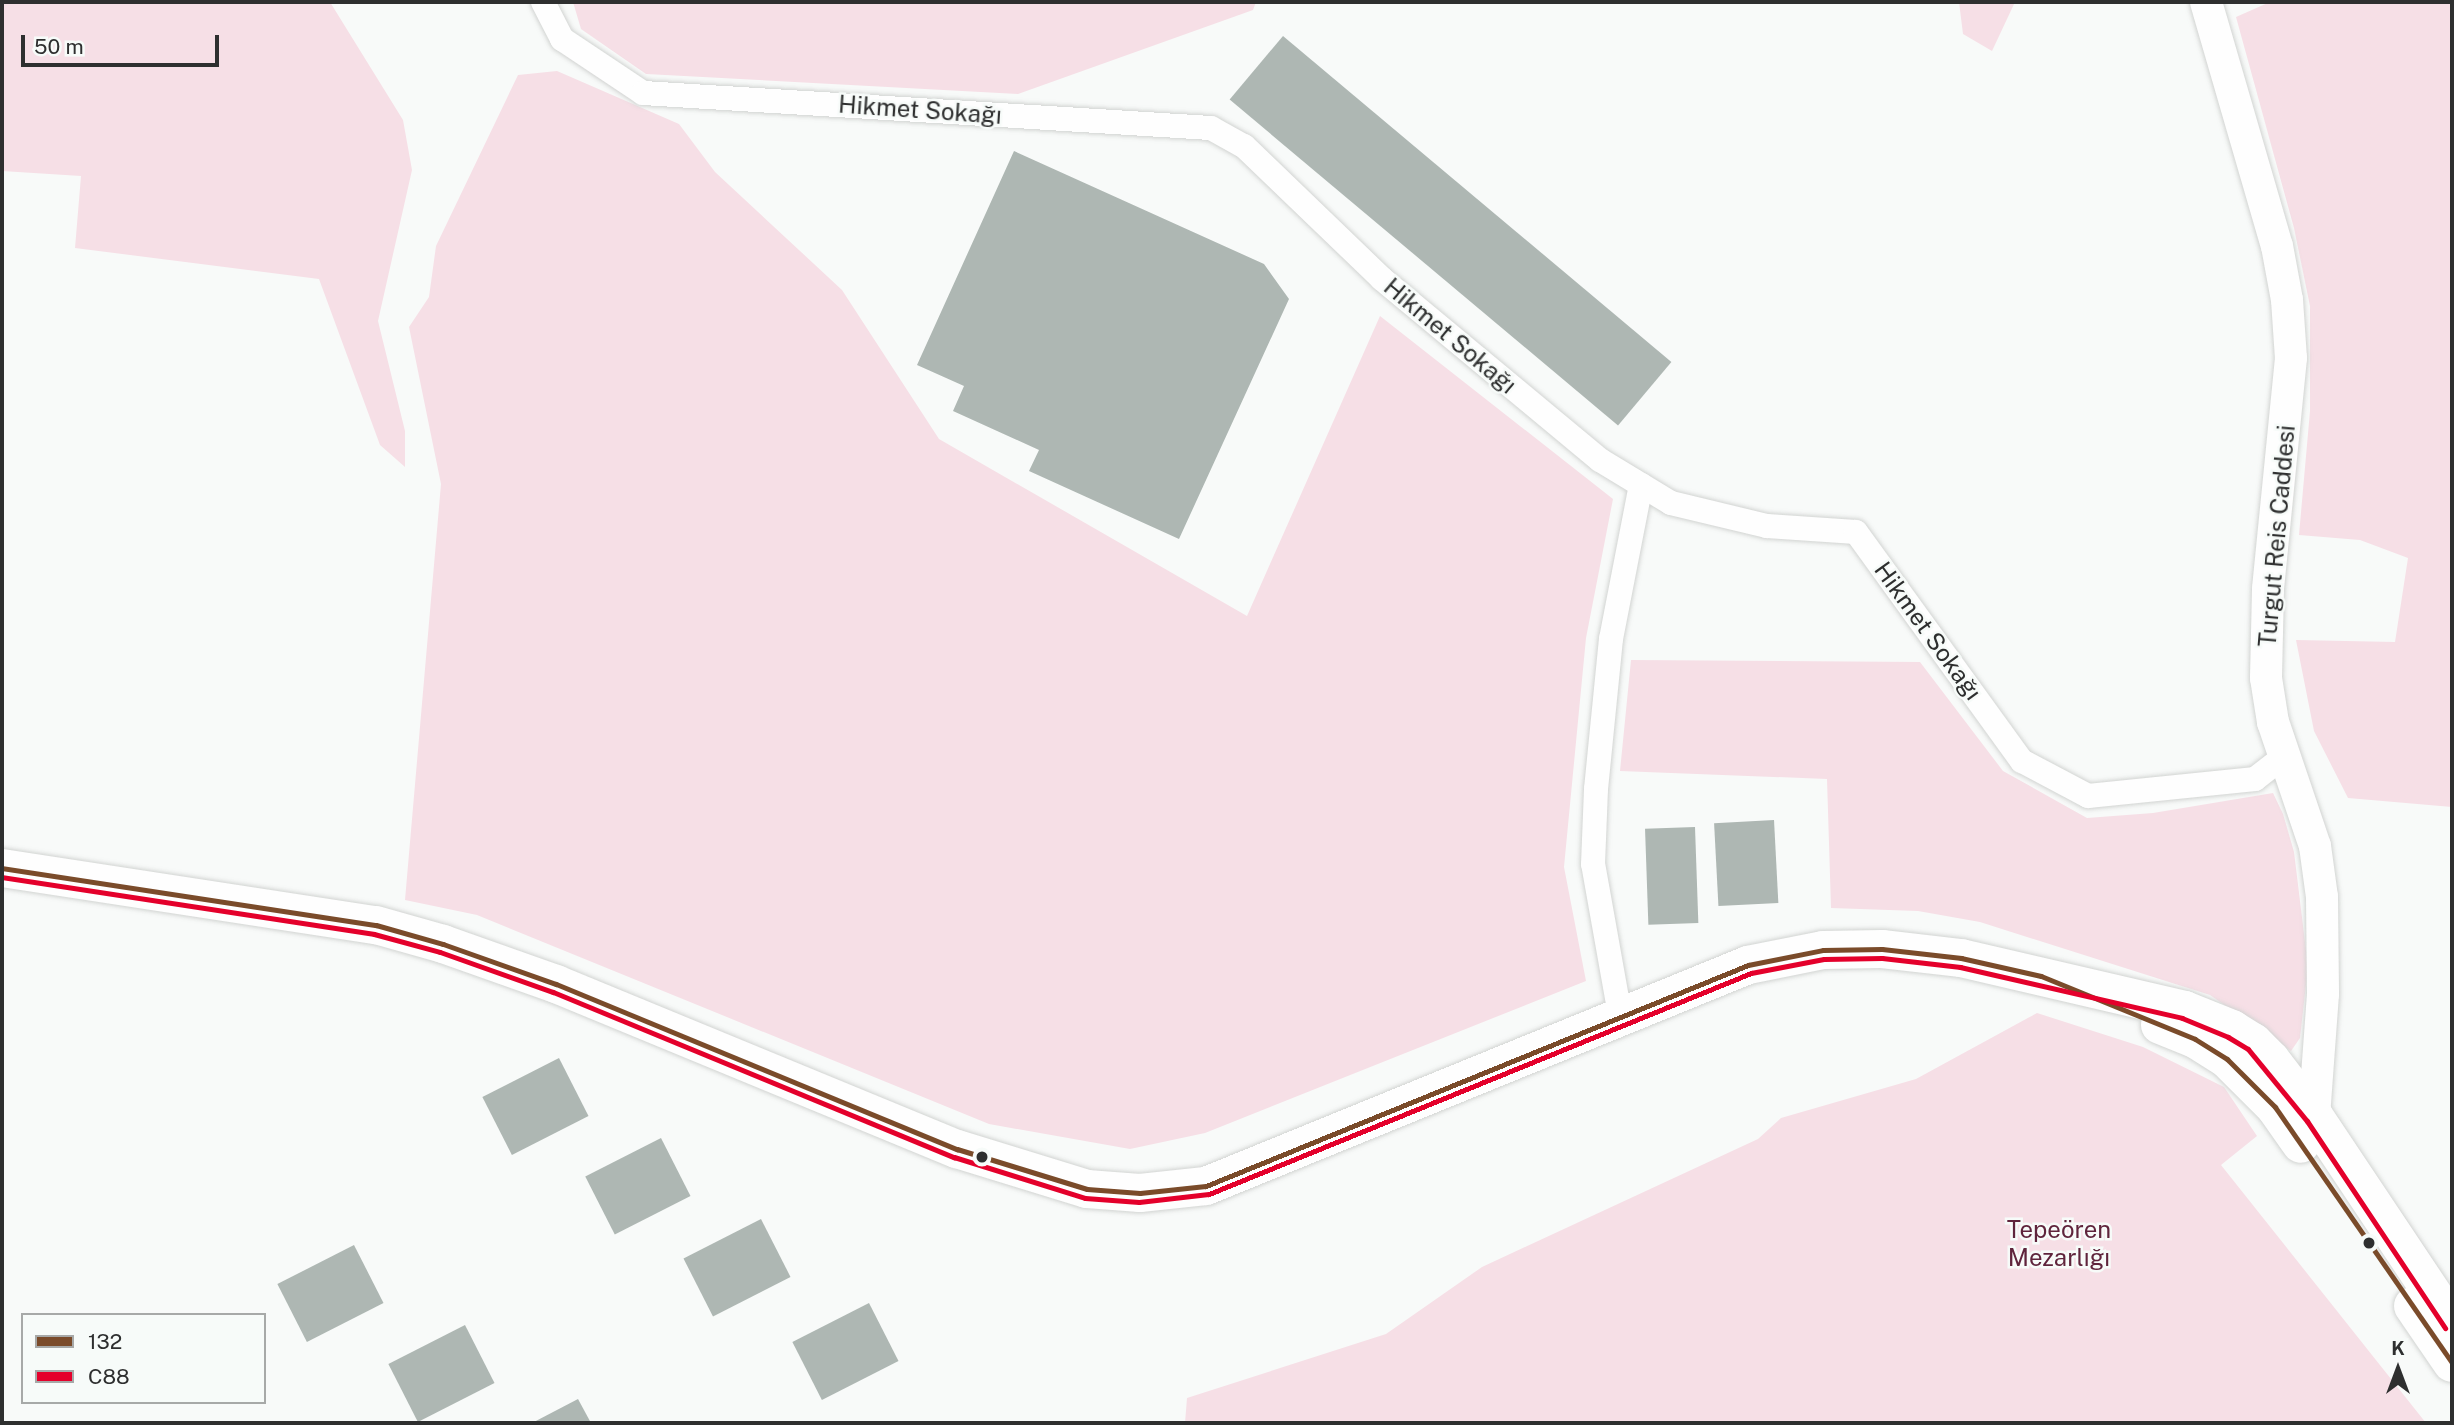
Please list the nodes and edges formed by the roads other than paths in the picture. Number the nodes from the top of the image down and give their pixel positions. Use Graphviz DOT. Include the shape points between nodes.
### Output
graph roads {
  1 [pos="543,2"];
  2 [pos="2206,2"];
  3 [pos="1641,485"];
  4 [pos="2283,757"];
  5 [pos="2,868"];
  6 [pos="2042,976"];
  7 [pos="1620,1015"];
  8 [pos="2314,1116"];
  9 [pos="2452,1323"];
  10 [pos="2452,1363"];
  1 -- 3 [label="street, Hikmet Sokağı" via="562,40 643,93 1211,128 1244,146 1413,305 1600,460"];
  2 -- 4 [label="street, Turgut Reis Caddesi" via="2277,246 2287,300 2288,406 2265,639 2273,722"];
  3 -- 4 [label="street, Hikmet Sokağı" via="1671,503 1767,526 1856,532 2022,761 2088,796 2255,779"];
  3 -- 7 [label="street" via="1611,639 1593,864"];
  4 -- 8 [label="street, Turgut Reis Caddesi" via="2315,846 2322,897 2323,994"];
  5 -- 7 [label="main road" via="376,925 430,940 556,984 957,1149 1087,1189 1140,1193 1206,1186"];
  6 -- 7 [label="main road" via="1961,958 1882,949 1823,950 1748,965"];
  6 -- 8 [label="main road" via="2185,1010 2232,1029 2271,1060"];
  6 -- 10 [label="main road" via="2195,1039 2250,1080 2275,1107"];
  8 -- 9 [label="main road"];
}
